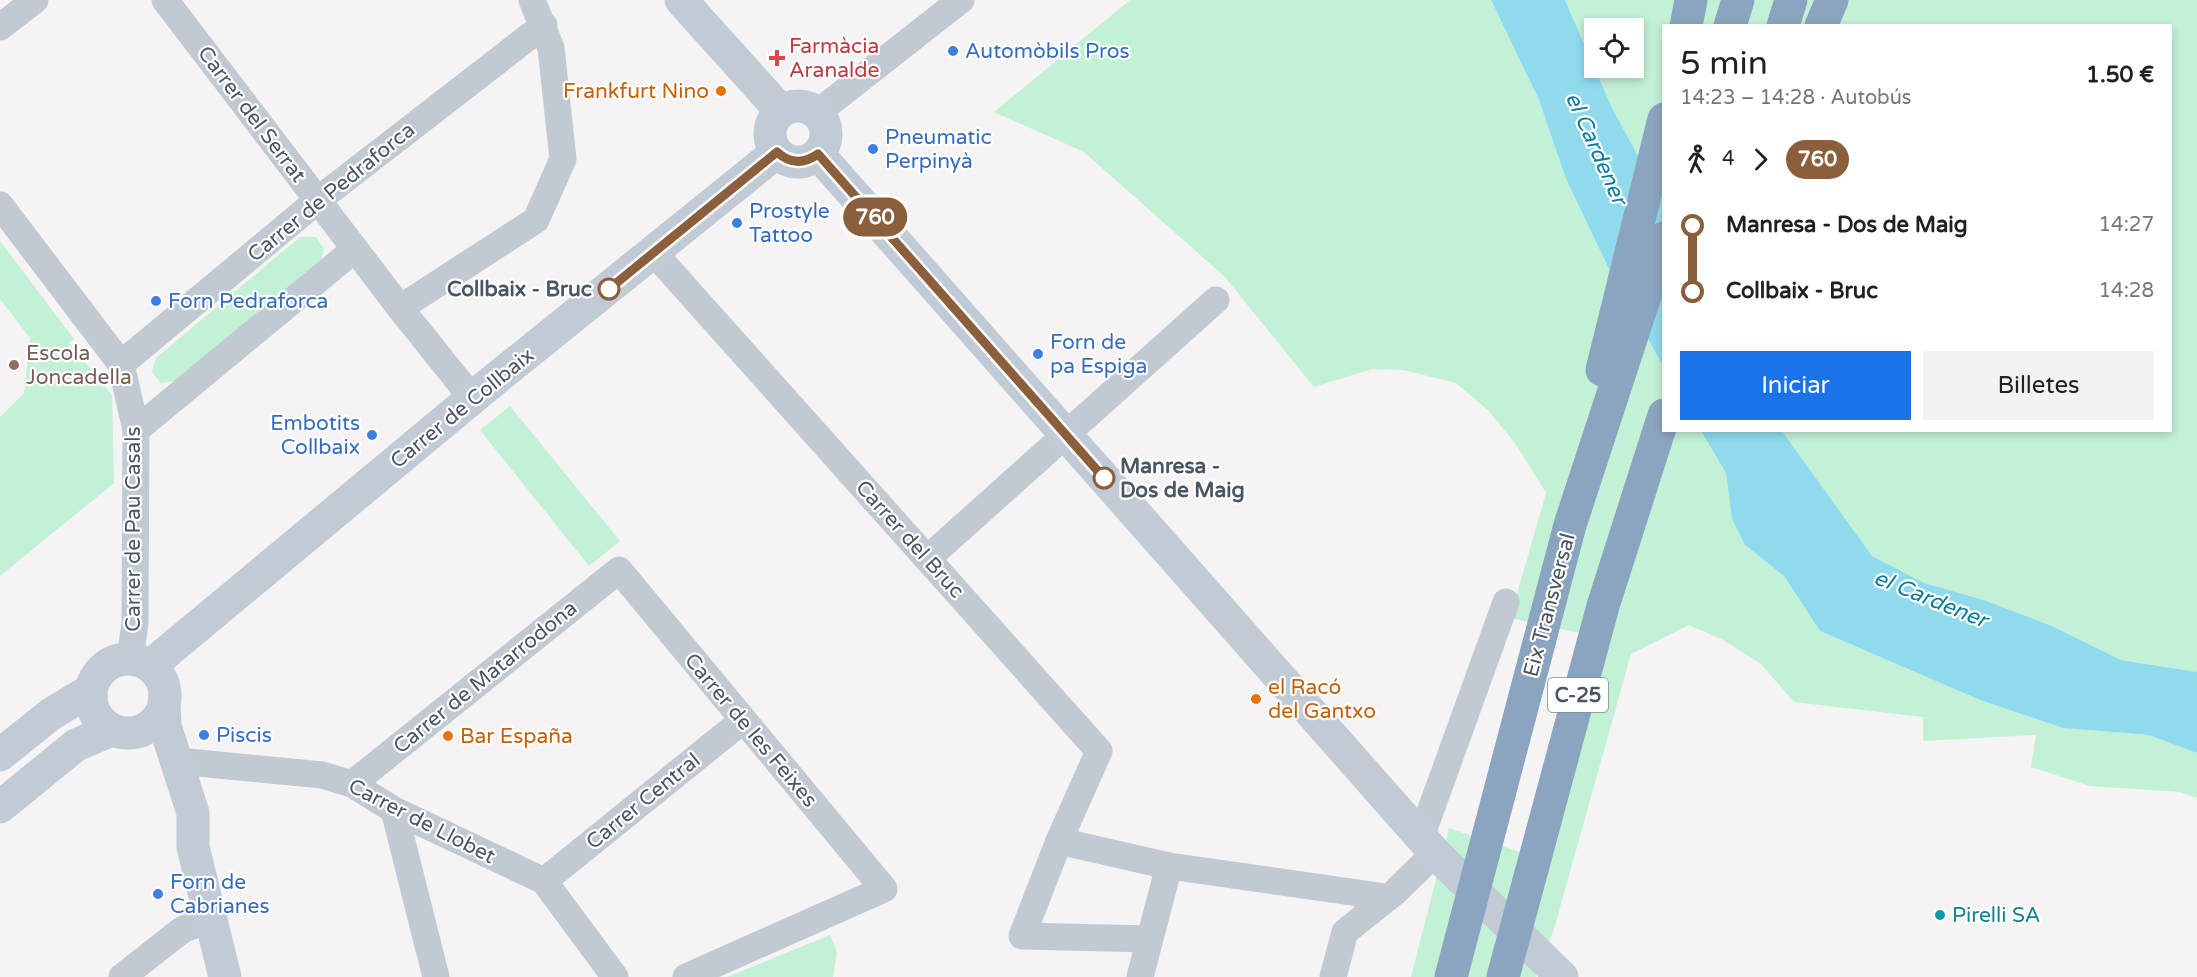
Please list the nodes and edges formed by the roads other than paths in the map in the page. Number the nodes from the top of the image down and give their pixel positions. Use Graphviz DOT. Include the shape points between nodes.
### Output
graph roads {
  1 [pos="35,0"];
  2 [pos="165,0"];
  3 [pos="532,0"];
  4 [pos="681,0"];
  5 [pos="962,0"];
  6 [pos="1691,0"];
  7 [pos="1738,0"];
  8 [pos="1791,0"];
  9 [pos="1832,0"];
  10 [pos="1686,24"];
  11 [pos="1731,24"];
  12 [pos="1784,24"];
  13 [pos="1822,24"];
  14 [pos="544,25"];
  15 [pos="0,27"];
  16 [pos="780,111"];
  17 [pos="817,113"];
  18 [pos="1662,127"];
  19 [pos="777,152"];
  20 [pos="818,154"];
  21 [pos="318,200"];
  22 [pos="0,206"];
  23 [pos="1662,244"];
  24 [pos="355,249"];
  25 [pos="654,253"];
  26 [pos="1216,300"];
  27 [pos="400,308"];
  28 [pos="121,364"];
  29 [pos="472,398"];
  30 [pos="1662,421"];
  31 [pos="136,430"];
  32 [pos="1066,435"];
  33 [pos="1570,525"];
  34 [pos="928,558"];
  35 [pos="619,570"];
  36 [pos="1506,602"];
  37 [pos="140,663"];
  38 [pos="91,690"];
  39 [pos="164,702"];
  40 [pos="742,721"];
  41 [pos="123,731"];
  42 [pos="0,755"];
  43 [pos="178,761"];
  44 [pos="352,784"];
  45 [pos="0,807"];
  46 [pos="394,810"];
  47 [pos="1059,841"];
  48 [pos="1428,845"];
  49 [pos="193,847"];
  50 [pos="1169,866"];
  51 [pos="544,881"];
  52 [pos="1386,897"];
  53 [pos="210,918"];
  54 [pos="1151,937"];
  55 [pos="122,977"];
  56 [pos="225,977"];
  57 [pos="436,977"];
  58 [pos="615,977"];
  59 [pos="686,977"];
  60 [pos="1140,977"];
  61 [pos="1333,977"];
  62 [pos="1451,977"];
  63 [pos="1503,977"];
  64 [pos="1562,977"];
  1 -- 15 [label="street"];
  2 -- 21 [label="street, Carrer del Serrat"];
  3 -- 14 [label="street"];
  4 -- 16 [label="street"];
  5 -- 17 [label="street"];
  6 -- 10 [label="highway"];
  7 -- 11 [label="highway"];
  8 -- 12 [label="highway"];
  9 -- 13 [label="highway"];
  14 -- 21 [label="street, Carrer de Pedraforca"];
  14 -- 27 [label="street" via="554,64 563,159 536,220"];
  16 -- 17 [label="street" via="795,105"];
  16 -- 19 [label="street" via="770,129"];
  17 -- 20 [label="street" via="826,131"];
  18 -- 33 [label="highway" via="1598,385"];
  19 -- 20 [label="street" via="799,162"];
  19 -- 25 [label="street, Carrer de Collbaix"];
  20 -- 32 [label="street"];
  21 -- 24 [label="street, Carrer del Serrat"];
  21 -- 28 [label="street, Carrer de Pedraforca"];
  22 -- 28 [label="street"];
  23 -- 33 [label="highway, Eix Transversal / C-25"];
  24 -- 27 [label="street, Carrer del Serrat"];
  24 -- 31 [label="street"];
  25 -- 29 [label="street, Carrer de Collbaix"];
  25 -- 34 [label="street, Carrer del Bruc"];
  26 -- 32 [label="street"];
  27 -- 29 [label="street, Carrer del Serrat"];
  28 -- 31 [label="street, Carrer de Pau Casals"];
  29 -- 37 [label="street, Carrer de Collbaix"];
  30 -- 63 [label="highway, C-25" via="1603,606"];
  31 -- 37 [label="street, Carrer de Pau Casals" via="135,623"];
  32 -- 34 [label="street"];
  32 -- 48 [label="street"];
  33 -- 62 [label="highway, Eix Transversal / C-25"];
  34 -- 47 [label="street, Carrer del Bruc" via="1099,751"];
  35 -- 40 [label="street, Carrer de les Feixes"];
  35 -- 44 [label="street, Carrer de Matarrodona"];
  36 -- 48 [label="street"];
  37 -- 38 [label="street" via="117,661 105,667"];
  37 -- 39 [label="street" via="162,682"];
  38 -- 41 [label="street" via="95,713"];
  38 -- 42 [label="street" via="51,714"];
  39 -- 41 [label="street" via="154,722"];
  39 -- 43 [label="street" via="165,726"];
  40 -- 51 [label="street, Carrer Central"];
  40 -- 59 [label="street, Carrer de les Feixes" via="884,889"];
  41 -- 45 [label="street" via="76,745"];
  41 -- 49 [label="street" via="144,741 161,771 176,819"];
  43 -- 44 [label="street, Carrer de Llobet" via="322,775"];
  43 -- 49 [label="street" via="193,813"];
  44 -- 46 [label="street, Carrer de Llobet"];
  46 -- 51 [label="street, Carrer de Llobet"];
  46 -- 57 [label="street"];
  47 -- 50 [label="street"];
  47 -- 54 [label="street" via="1022,936"];
  48 -- 52 [label="street" via="1395,892"];
  48 -- 64 [label="street"];
  49 -- 53 [label="street"];
  50 -- 52 [label="street"];
  50 -- 54 [label="street"];
  51 -- 58 [label="street, Carrer de Llobet"];
  52 -- 61 [label="street" via="1344,932"];
  53 -- 55 [label="street" via="182,930"];
  53 -- 56 [label="street"];
  54 -- 60 [label="street"];
}
